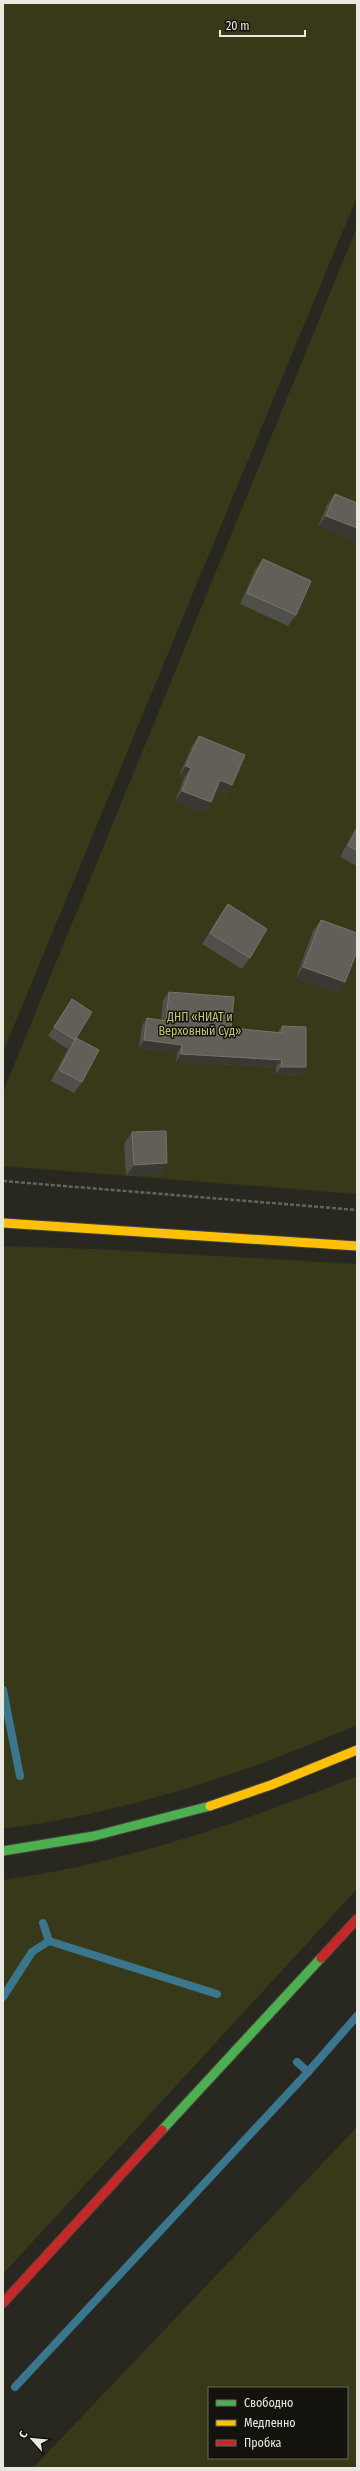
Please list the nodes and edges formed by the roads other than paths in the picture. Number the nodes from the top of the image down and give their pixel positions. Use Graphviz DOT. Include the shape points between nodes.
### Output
graph roads {
  1 [pos="3,1223"];
  2 [pos="357,1246"];
  3 [pos="357,1750"];
  4 [pos="3,1851"];
  5 [pos="357,1919"];
  6 [pos="3,2303"];
  1 -- 2 [label="main road"];
  3 -- 4 [label="main road" via="252,1793 197,1812 82,1839"];
  5 -- 6 [label="main road"];
}
